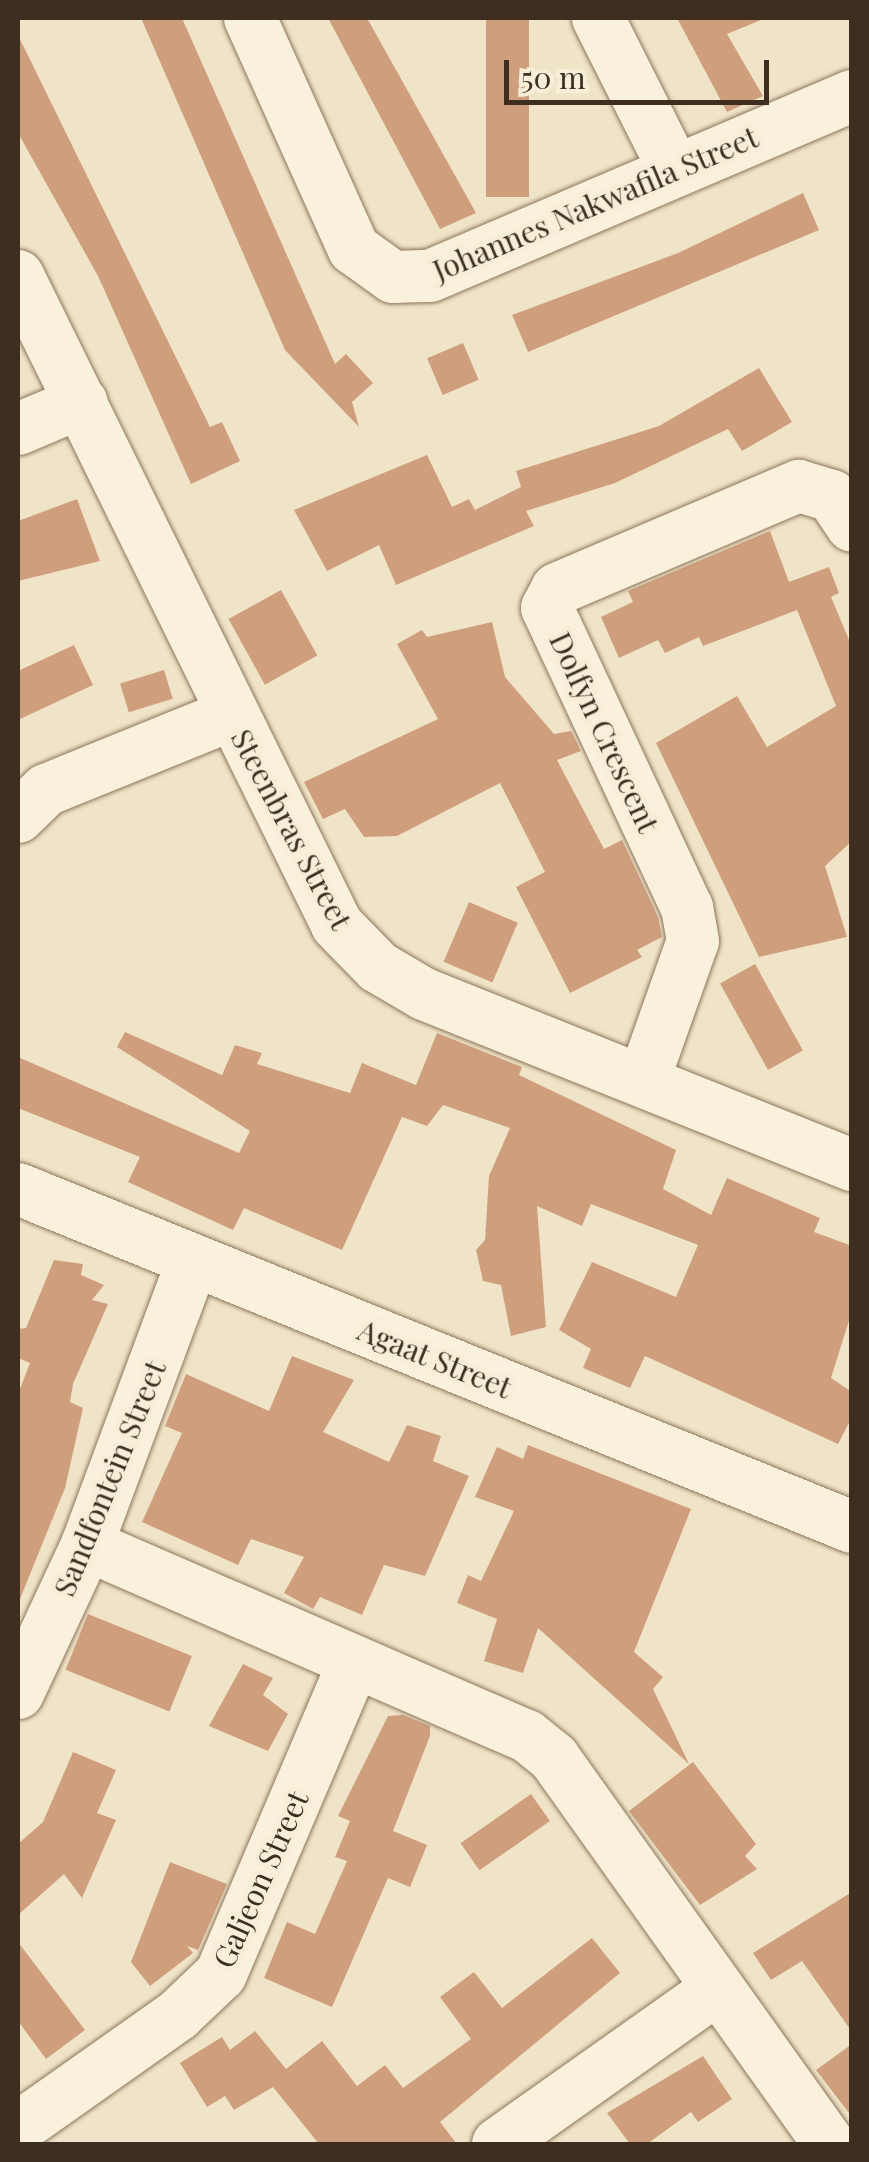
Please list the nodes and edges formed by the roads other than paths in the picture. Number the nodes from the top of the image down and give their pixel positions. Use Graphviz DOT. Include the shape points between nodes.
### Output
graph roads {
  1 [pos="250,18"];
  2 [pos="598,18"];
  3 [pos="852,96"];
  4 [pos="674,170"];
  5 [pos="18,276"];
  6 [pos="82,402"];
  7 [pos="18,429"];
  8 [pos="852,526"];
  9 [pos="232,715"];
  10 [pos="18,817"];
  11 [pos="644,1078"];
  12 [pos="852,1165"];
  13 [pos="18,1190"];
  14 [pos="193,1260"];
  15 [pos="852,1527"];
  16 [pos="87,1545"];
  17 [pos="354,1662"];
  18 [pos="18,1693"];
  19 [pos="717,1990"];
  20 [pos="18,2128"];
  21 [pos="498,2144"];
  22 [pos="829,2144"];
  1 -- 4 [label="street, Johannes Nakwafila Street" via="354,249 393,277 430,276"];
  2 -- 4 [label="street"];
  3 -- 4 [label="street, Johannes Nakwafila Street"];
  5 -- 6 [label="street, Steenbras Street"];
  6 -- 7 [label="street"];
  6 -- 9 [label="street, Steenbras Street"];
  8 -- 11 [label="street, Dolfyn Crescent" via="832,496 798,486 550,598 547,608 687,908 692,941"];
  9 -- 10 [label="street" via="46,790"];
  9 -- 11 [label="street, Steenbras Street" via="337,925 378,966"];
  11 -- 12 [label="street, Steenbras Street"];
  13 -- 14 [label="street, Agaat Street"];
  14 -- 15 [label="street, Agaat Street"];
  14 -- 16 [label="street, Sandfontein Street"];
  16 -- 17 [label="street"];
  16 -- 18 [label="street, Sandfontein Street"];
  17 -- 19 [label="street" via="490,1716 554,1758"];
  17 -- 20 [label="street, Galjeon Street" via="221,1974 178,2016"];
  19 -- 21 [label="street"];
  19 -- 22 [label="street"];
}
